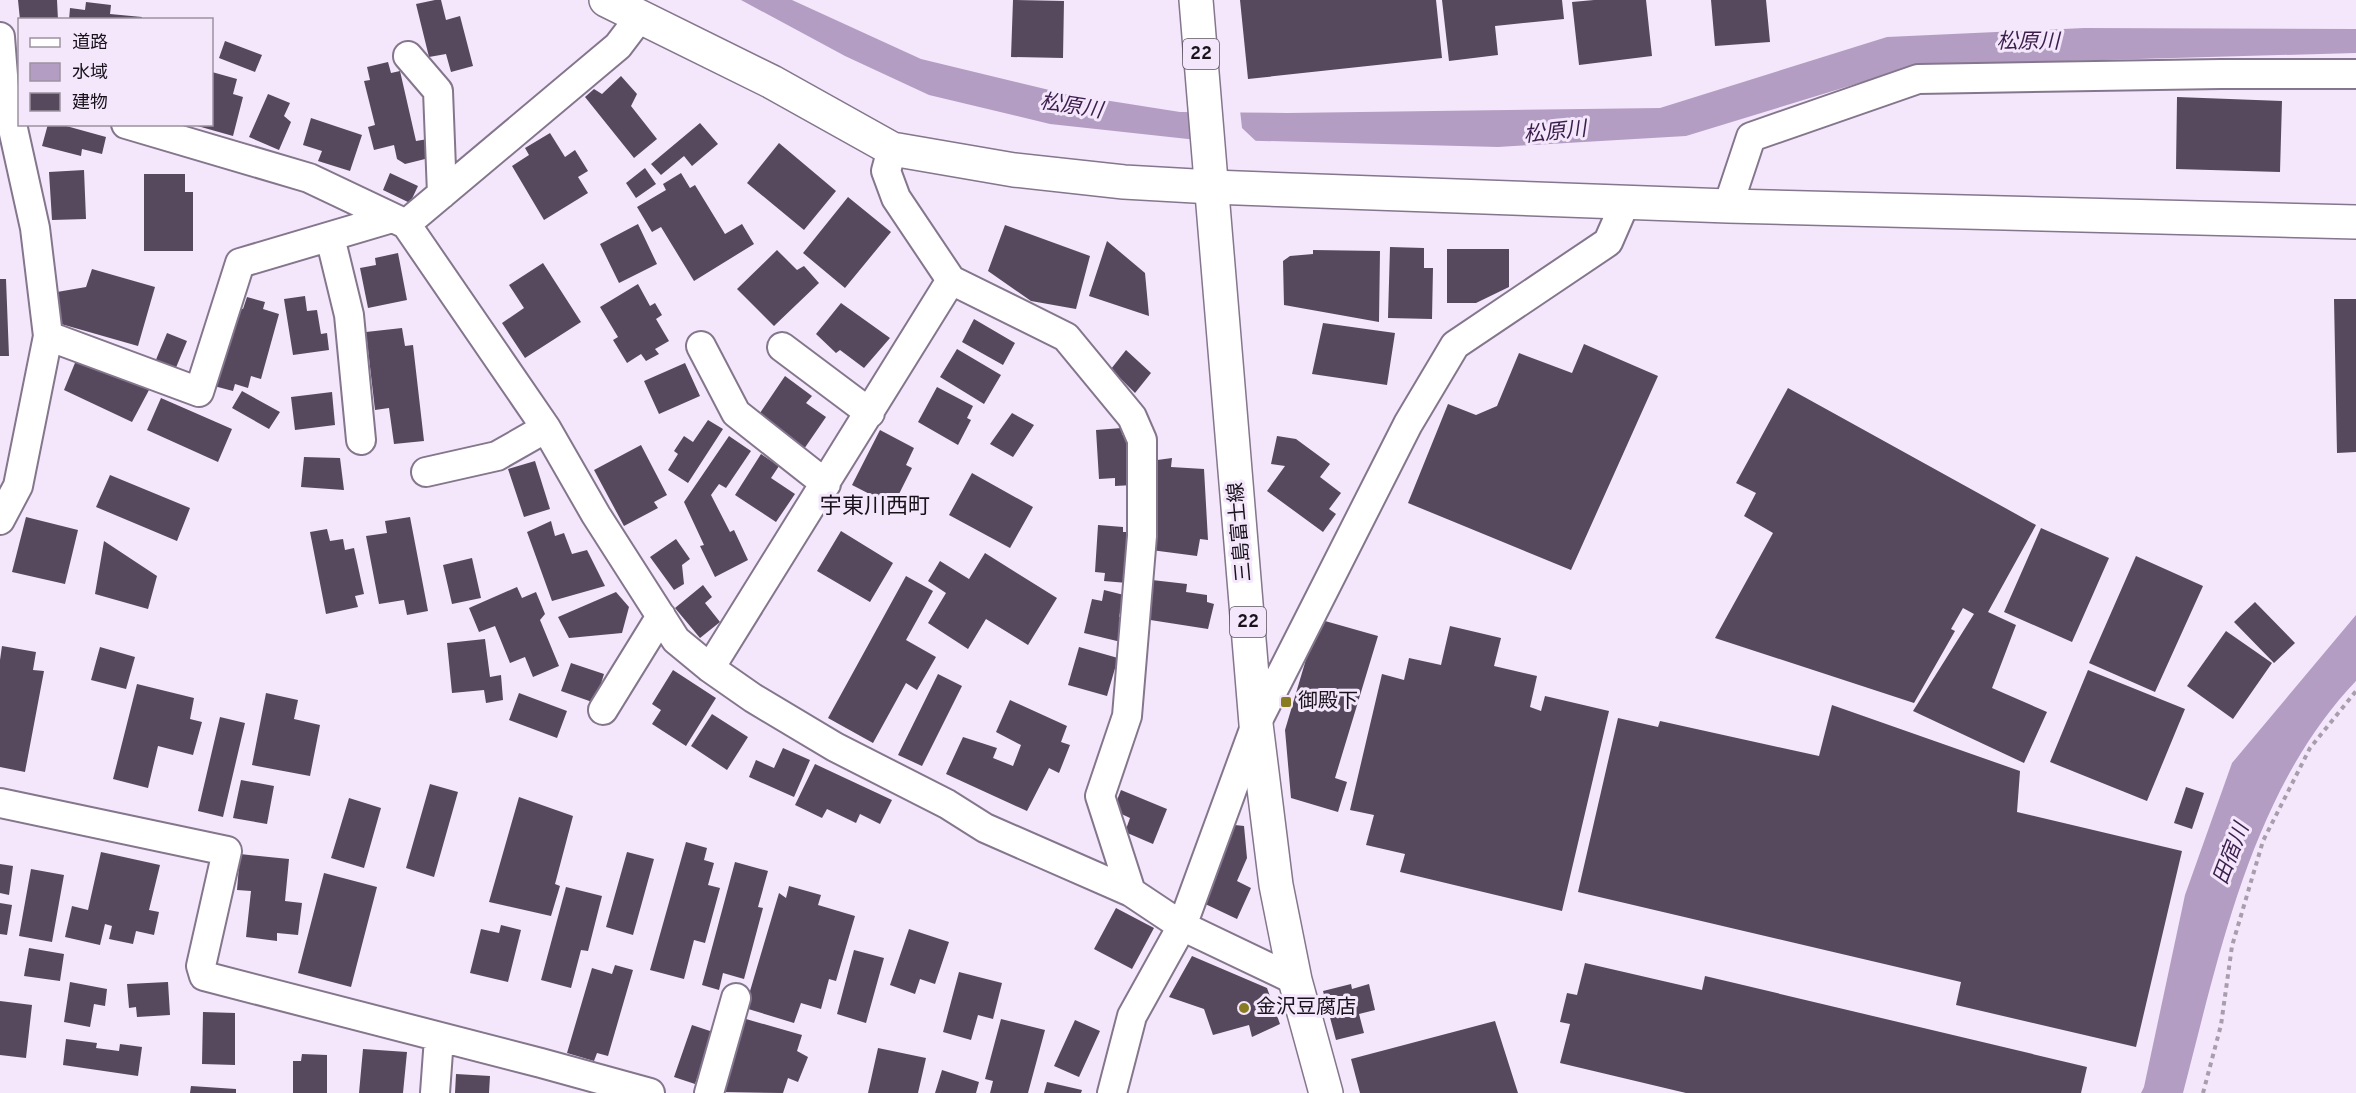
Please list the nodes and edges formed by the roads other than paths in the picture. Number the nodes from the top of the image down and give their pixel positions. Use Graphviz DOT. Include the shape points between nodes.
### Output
graph roads {
  1 [pos="606,0"];
  2 [pos="1196,0"];
  3 [pos="640,17"];
  4 [pos="0,37"];
  5 [pos="408,56"];
  6 [pos="2356,74"];
  7 [pos="12,91"];
  8 [pos="133,126"];
  9 [pos="892,149"];
  10 [pos="1212,187"];
  11 [pos="442,194"];
  12 [pos="1625,203"];
  13 [pos="1728,206"];
  14 [pos="399,221"];
  15 [pos="2356,222"];
  16 [pos="330,237"];
  17 [pos="951,280"];
  18 [pos="48,336"];
  19 [pos="700,346"];
  20 [pos="782,347"];
  21 [pos="870,413"];
  22 [pos="546,428"];
  23 [pos="362,440"];
  24 [pos="426,472"];
  25 [pos="826,484"];
  26 [pos="0,520"];
  27 [pos="661,616"];
  28 [pos="710,668"];
  29 [pos="603,710"];
  30 [pos="1256,724"];
  31 [pos="0,803"];
  32 [pos="1131,892"];
  33 [pos="1182,926"];
  34 [pos="1295,980"];
  35 [pos="736,998"];
  36 [pos="439,1038"];
  37 [pos="435,1093"];
  38 [pos="650,1093"];
  39 [pos="709,1093"];
  40 [pos="1112,1093"];
  41 [pos="1326,1093"];
  1 -- 3 [label="street"];
  2 -- 10 [label="street, 三島富士線 / 22"];
  3 -- 9 [label="street" via="772,82"];
  3 -- 11 [label="street" via="618,45"];
  4 -- 7 [label="street"];
  5 -- 11 [label="street" via="438,91"];
  6 -- 13 [label="street" via="1918,79 1751,137"];
  7 -- 18 [label="street"];
  8 -- 14 [label="street" via="309,178"];
  9 -- 10 [label="street" via="1014,170"];
  9 -- 17 [label="street" via="886,171 896,198"];
  10 -- 12 [label="street"];
  10 -- 30 [label="street, 三島富士線 / 22"];
  11 -- 14 [label="street"];
  12 -- 13 [label="street"];
  12 -- 30 [label="street" via="1608,242 1455,345 1408,424"];
  13 -- 15 [label="street"];
  14 -- 16 [label="street"];
  14 -- 22 [label="street"];
  16 -- 18 [label="street" via="240,263 199,392"];
  16 -- 23 [label="street" via="349,315"];
  17 -- 21 [label="street"];
  17 -- 32 [label="street" via="1066,337 1132,417 1142,440 1142,536 1127,716 1100,795"];
  18 -- 26 [label="street" via="18,486"];
  19 -- 25 [label="street" via="736,413"];
  20 -- 21 [label="street"];
  21 -- 25 [label="street"];
  22 -- 24 [label="street" via="497,456"];
  22 -- 27 [label="street"];
  25 -- 28 [label="street"];
  27 -- 28 [label="street" via="676,640"];
  27 -- 29 [label="street"];
  28 -- 32 [label="street" via="753,699 825,741 948,804 985,828"];
  30 -- 33 [label="street"];
  30 -- 34 [label="street, 三島富士線 / 22" via="1276,885"];
  31 -- 36 [label="street" via="227,851 201,966 204,975"];
  32 -- 33 [label="street"];
  33 -- 34 [label="street"];
  33 -- 40 [label="street" via="1132,1016"];
  34 -- 41 [label="street, 三島富士線 / 22"];
  35 -- 39 [label="street"];
  36 -- 37 [label="street"];
  36 -- 38 [label="street"];
}
